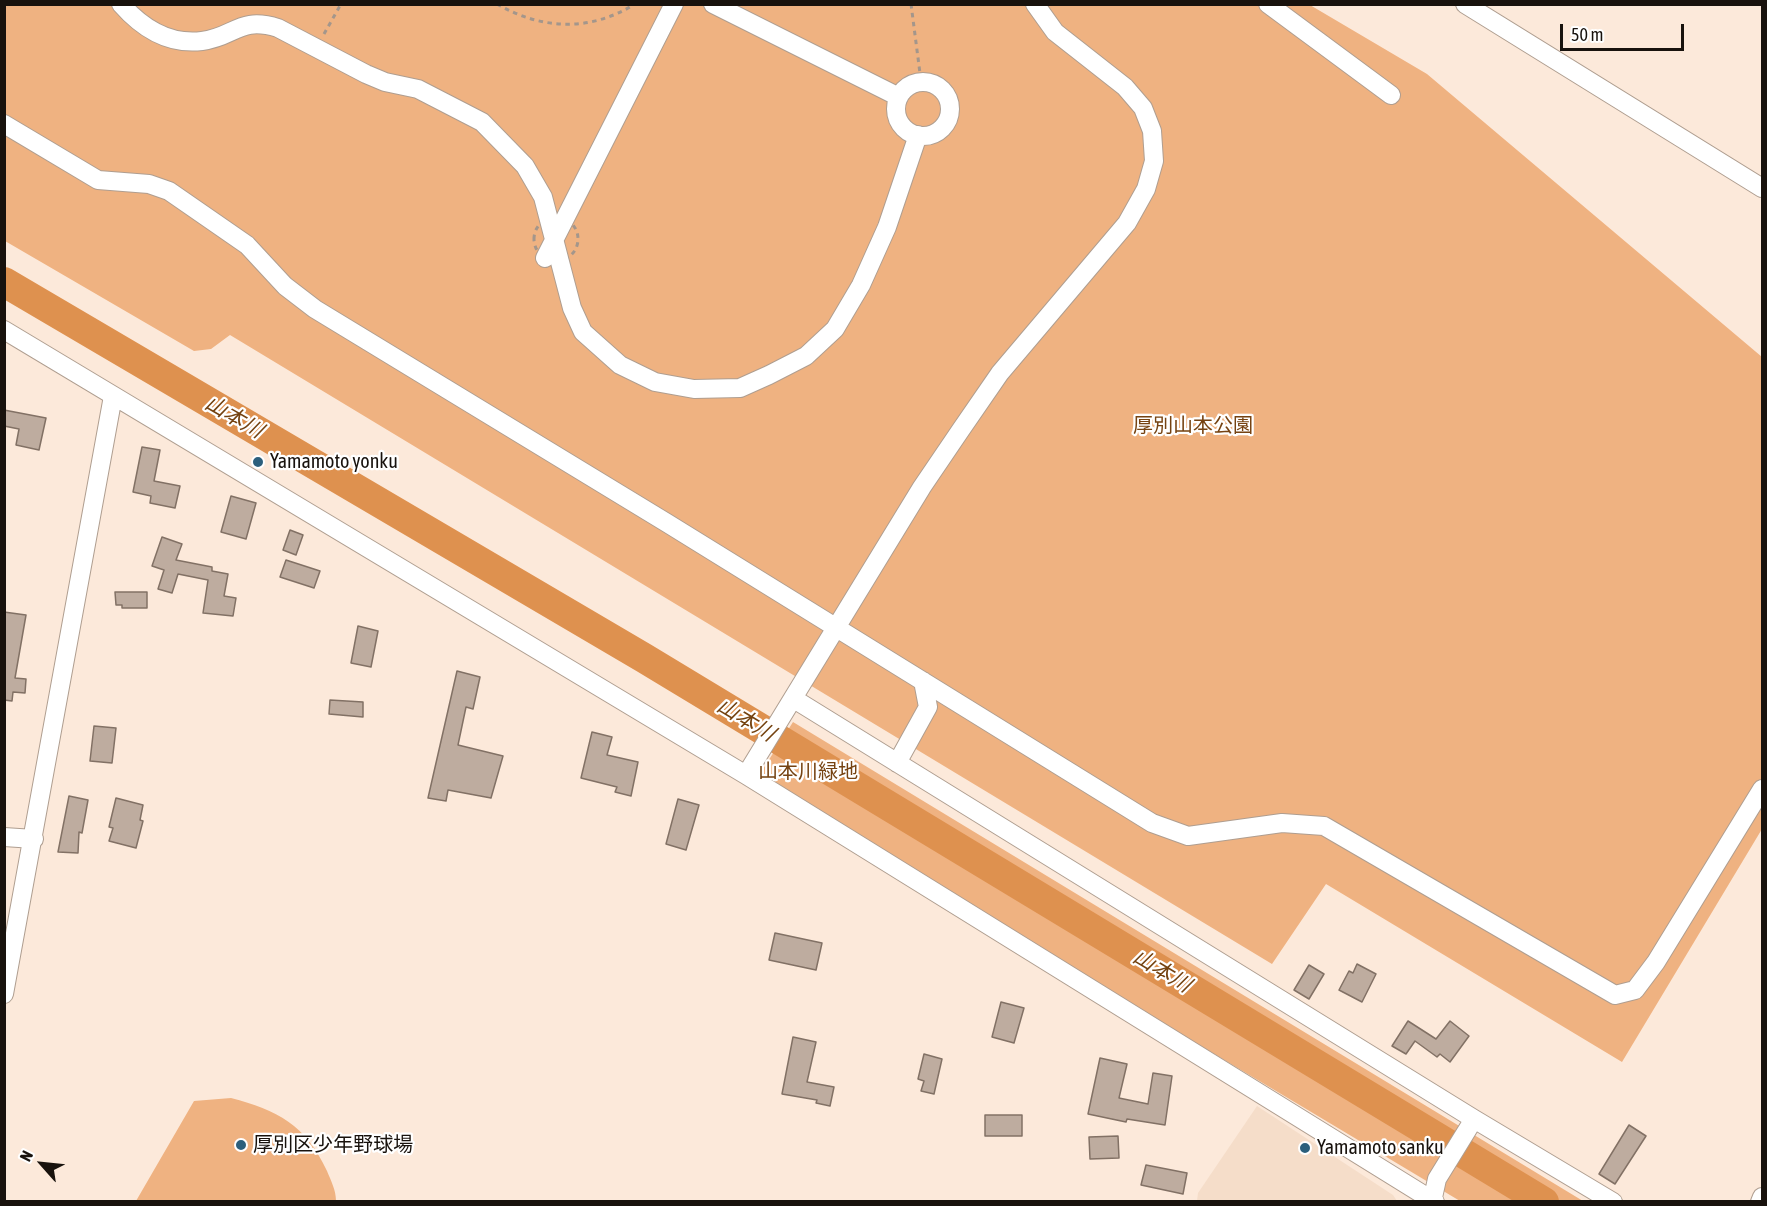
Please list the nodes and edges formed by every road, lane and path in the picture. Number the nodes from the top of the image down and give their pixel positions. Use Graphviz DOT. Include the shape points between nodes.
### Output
graph roads {
  1 [pos="121,4"];
  2 [pos="341,4"];
  3 [pos="497,4"];
  4 [pos="511,4"];
  5 [pos="634,4"];
  6 [pos="674,4"];
  7 [pos="713,4"];
  8 [pos="911,4"];
  9 [pos="1035,4"];
  10 [pos="1268,4"];
  11 [pos="1465,4"];
  12 [pos="508,11"];
  13 [pos="317,49"];
  14 [pos="921,81"];
  15 [pos="1391,95"];
  16 [pos="898,97"];
  17 [pos="4,124"];
  18 [pos="918,135"];
  19 [pos="1762,188"];
  20 [pos="555,241"];
  21 [pos="545,258"];
  22 [pos="4,330"];
  23 [pos="113,396"];
  24 [pos="837,629"];
  25 [pos="924,681"];
  26 [pos="790,705"];
  27 [pos="897,763"];
  28 [pos="746,775"];
  29 [pos="1762,789"];
  30 [pos="4,837"];
  31 [pos="34,839"];
  32 [pos="4,994"];
  33 [pos="1470,1123"];
  34 [pos="1762,1197"];
  35 [pos="1433,1201"];
  36 [pos="1613,1202"];
  37 [pos="1760,1202"];
  1 -- 13 [label="street" via="154,34 177,40 202,41 245,24 262,24"];
  2 -- 13 [label="path"];
  3 -- 12 [label="path"];
  4 -- 12 [label="path"];
  5 -- 12 [label="path" via="608,19 580,25 534,21"];
  6 -- 20 [label="street"];
  7 -- 16 [label="street"];
  8 -- 14 [label="path"];
  9 -- 24 [label="street" via="1055,32 1125,87 1143,108 1152,131 1154,161 1146,189 1127,223 993,383 922,487"];
  10 -- 15 [label="street"];
  11 -- 19 [label="street"];
  13 -- 20 [label="street" via="385,82 444,100 482,122 525,166 543,197"];
  14 -- 16 [label="street" via="908,86"];
  14 -- 18 [label="street" via="942,89 950,112 939,131"];
  16 -- 18 [label="street" via="899,122"];
  17 -- 24 [label="street" via="98,180 149,183 169,191 247,245 285,286 315,309"];
  18 -- 20 [label="street" via="887,227 862,283 835,329 806,356 740,388 694,389 655,382 620,365 584,332 572,308"];
  20 -- 21 [label="street"];
  22 -- 23 [label="street"];
  23 -- 28 [label="street"];
  23 -- 31 [label="street"];
  24 -- 25 [label="street"];
  24 -- 26 [label="street"];
  25 -- 27 [label="street" via="928,706"];
  25 -- 29 [label="street" via="1152,823 1188,836 1282,823 1324,826 1615,995 1635,990 1656,962"];
  26 -- 27 [label="street"];
  26 -- 28 [label="street"];
  27 -- 33 [label="street"];
  28 -- 35 [label="street"];
  30 -- 31 [label="street"];
  31 -- 32 [label="street"];
  33 -- 35 [label="street" via="1437,1179"];
  33 -- 36 [label="street"];
  34 -- 37 [label="street"];
}
